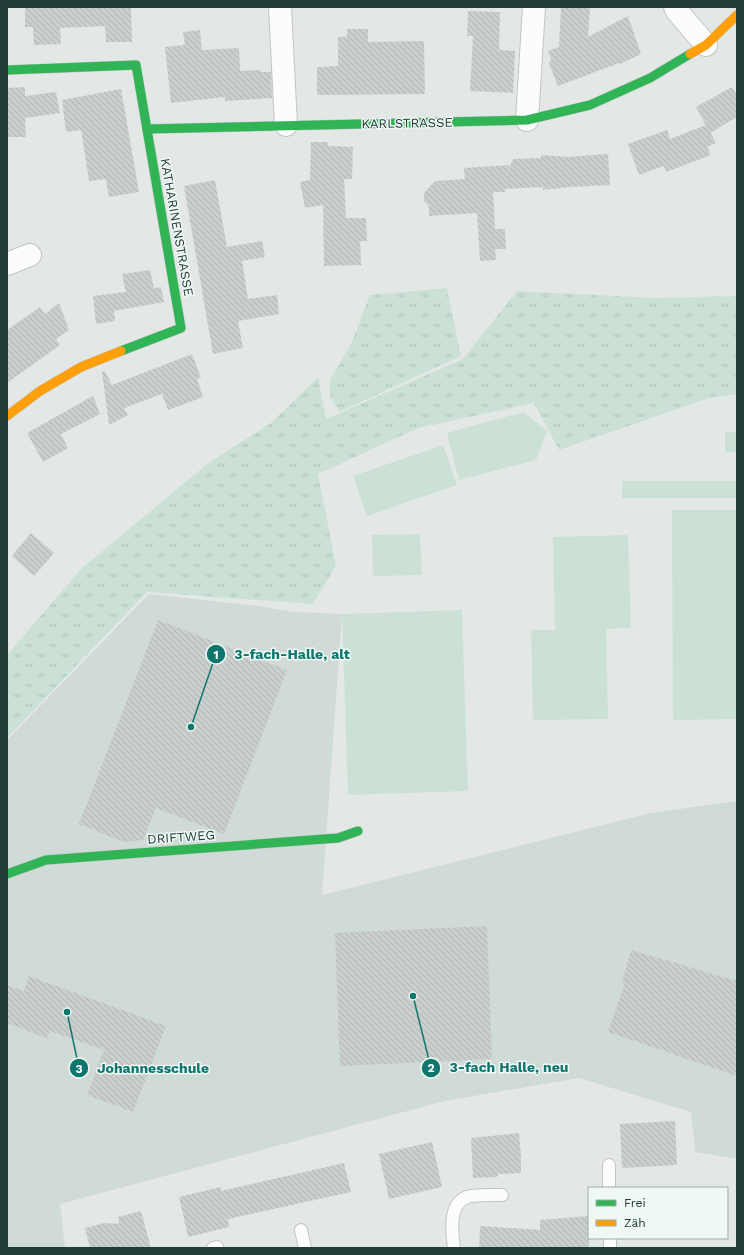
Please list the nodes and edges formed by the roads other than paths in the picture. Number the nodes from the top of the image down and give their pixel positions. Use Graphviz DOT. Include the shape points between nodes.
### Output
graph roads {
  1 [pos="280,7"];
  2 [pos="534,7"];
  3 [pos="675,7"];
  4 [pos="737,15"];
  5 [pos="706,45"];
  6 [pos="7,70"];
  7 [pos="528,120"];
  8 [pos="286,126"];
  9 [pos="146,129"];
  10 [pos="30,255"];
  11 [pos="7,264"];
  12 [pos="7,416"];
  13 [pos="358,831"];
  14 [pos="7,874"];
  15 [pos="609,1165"];
  16 [pos="609,1187"];
  17 [pos="502,1195"];
  18 [pos="301,1230"];
  19 [pos="305,1248"];
  20 [pos="454,1248"];
  1 -- 8 [label="street"];
  2 -- 7 [label="street"];
  3 -- 5 [label="street"];
  4 -- 5 [label="street, KARLSTRASSE"];
  5 -- 7 [label="street, KARLSTRASSE" via="650,78 590,105"];
  6 -- 9 [label="street, KATHARINENSTRASSE" via="136,65"];
  7 -- 8 [label="street, KARLSTRASSE"];
  8 -- 9 [label="street, KARLSTRASSE"];
  9 -- 12 [label="street, KATHARINENSTRASSE" via="180,328 81,367"];
  10 -- 11 [label="street"];
  13 -- 14 [label="street, DRIFTWEG" via="338,838 46,860"];
  15 -- 16 [label="lane"];
  17 -- 20 [label="lane" via="468,1197 460,1202 455,1211 452,1228"];
  18 -- 19 [label="lane"];
}
